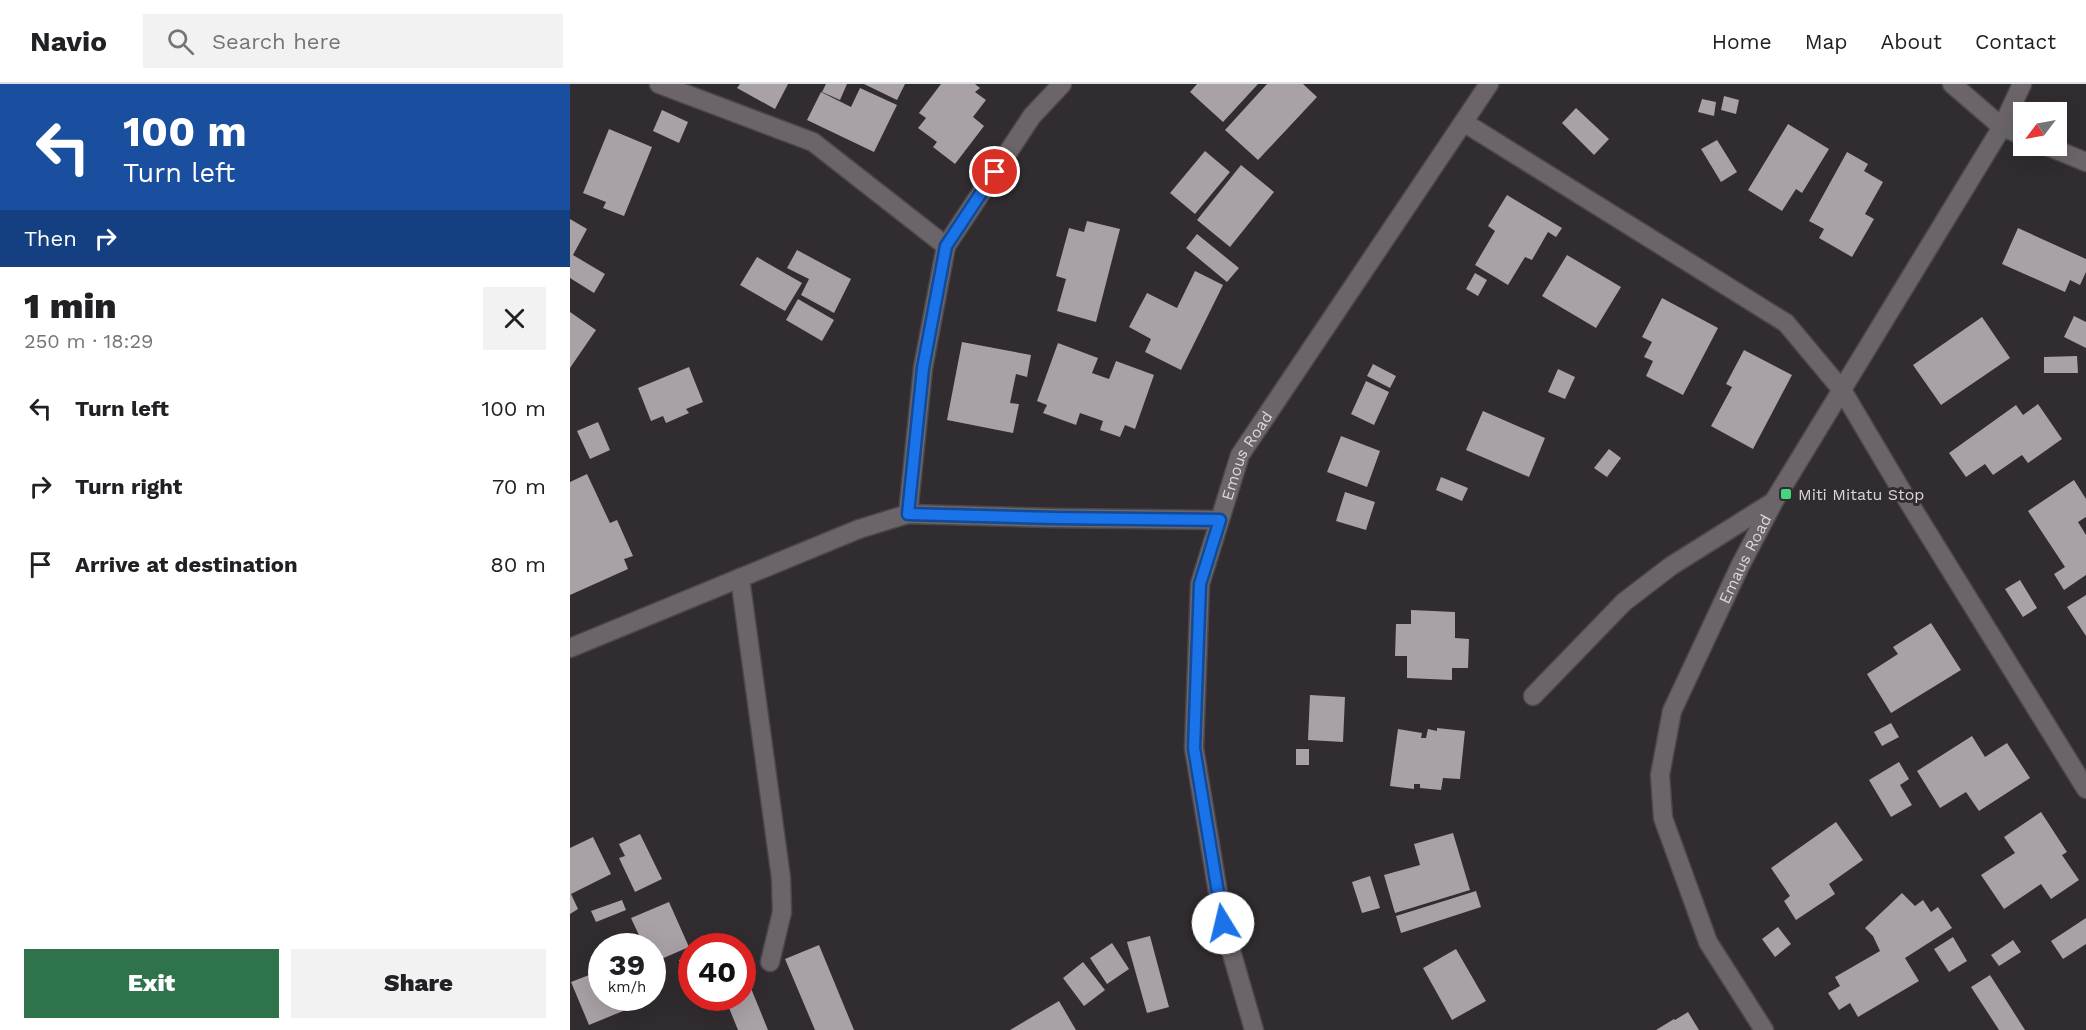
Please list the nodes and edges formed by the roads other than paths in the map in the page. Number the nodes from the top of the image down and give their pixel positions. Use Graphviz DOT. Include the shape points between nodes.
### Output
graph roads {
  1 [pos="659,84"];
  2 [pos="1062,84"];
  3 [pos="1489,84"];
  4 [pos="1952,84"];
  5 [pos="2022,84"];
  6 [pos="1465,123"];
  7 [pos="2002,127"];
  8 [pos="2013,132"];
  9 [pos="2067,154"];
  10 [pos="2086,162"];
  11 [pos="946,246"];
  12 [pos="1842,390"];
  13 [pos="1774,501"];
  14 [pos="908,514"];
  15 [pos="1220,520"];
  16 [pos="740,578"];
  17 [pos="570,648"];
  18 [pos="1533,696"];
  19 [pos="2086,789"];
  20 [pos="770,962"];
  21 [pos="1254,1030"];
  22 [pos="1764,1030"];
  1 -- 11 [label="street" via="813,142"];
  2 -- 11 [label="street" via="1032,116"];
  3 -- 6 [label="street, Emous Road"];
  4 -- 7 [label="street"];
  5 -- 7 [label="street, Emaus Road"];
  6 -- 12 [label="street" via="1786,323"];
  6 -- 15 [label="street, Emous Road" via="1240,455"];
  7 -- 8 [label="street"];
  7 -- 12 [label="street, Emaus Road"];
  9 -- 10 [label="street"];
  11 -- 14 [label="street" via="923,368"];
  12 -- 13 [label="street, Emaus Road"];
  12 -- 19 [label="street"];
  13 -- 18 [label="street" via="1671,566 1624,602"];
  13 -- 22 [label="street, Emaus Road" via="1672,711 1660,775 1663,818 1708,942"];
  14 -- 15 [label="street"];
  14 -- 16 [label="street" via="859,529"];
  15 -- 21 [label="street, Emous Road" via="1200,584 1194,748 1223,923"];
  16 -- 17 [label="street"];
  16 -- 20 [label="street" via="781,878 782,912"];
}
